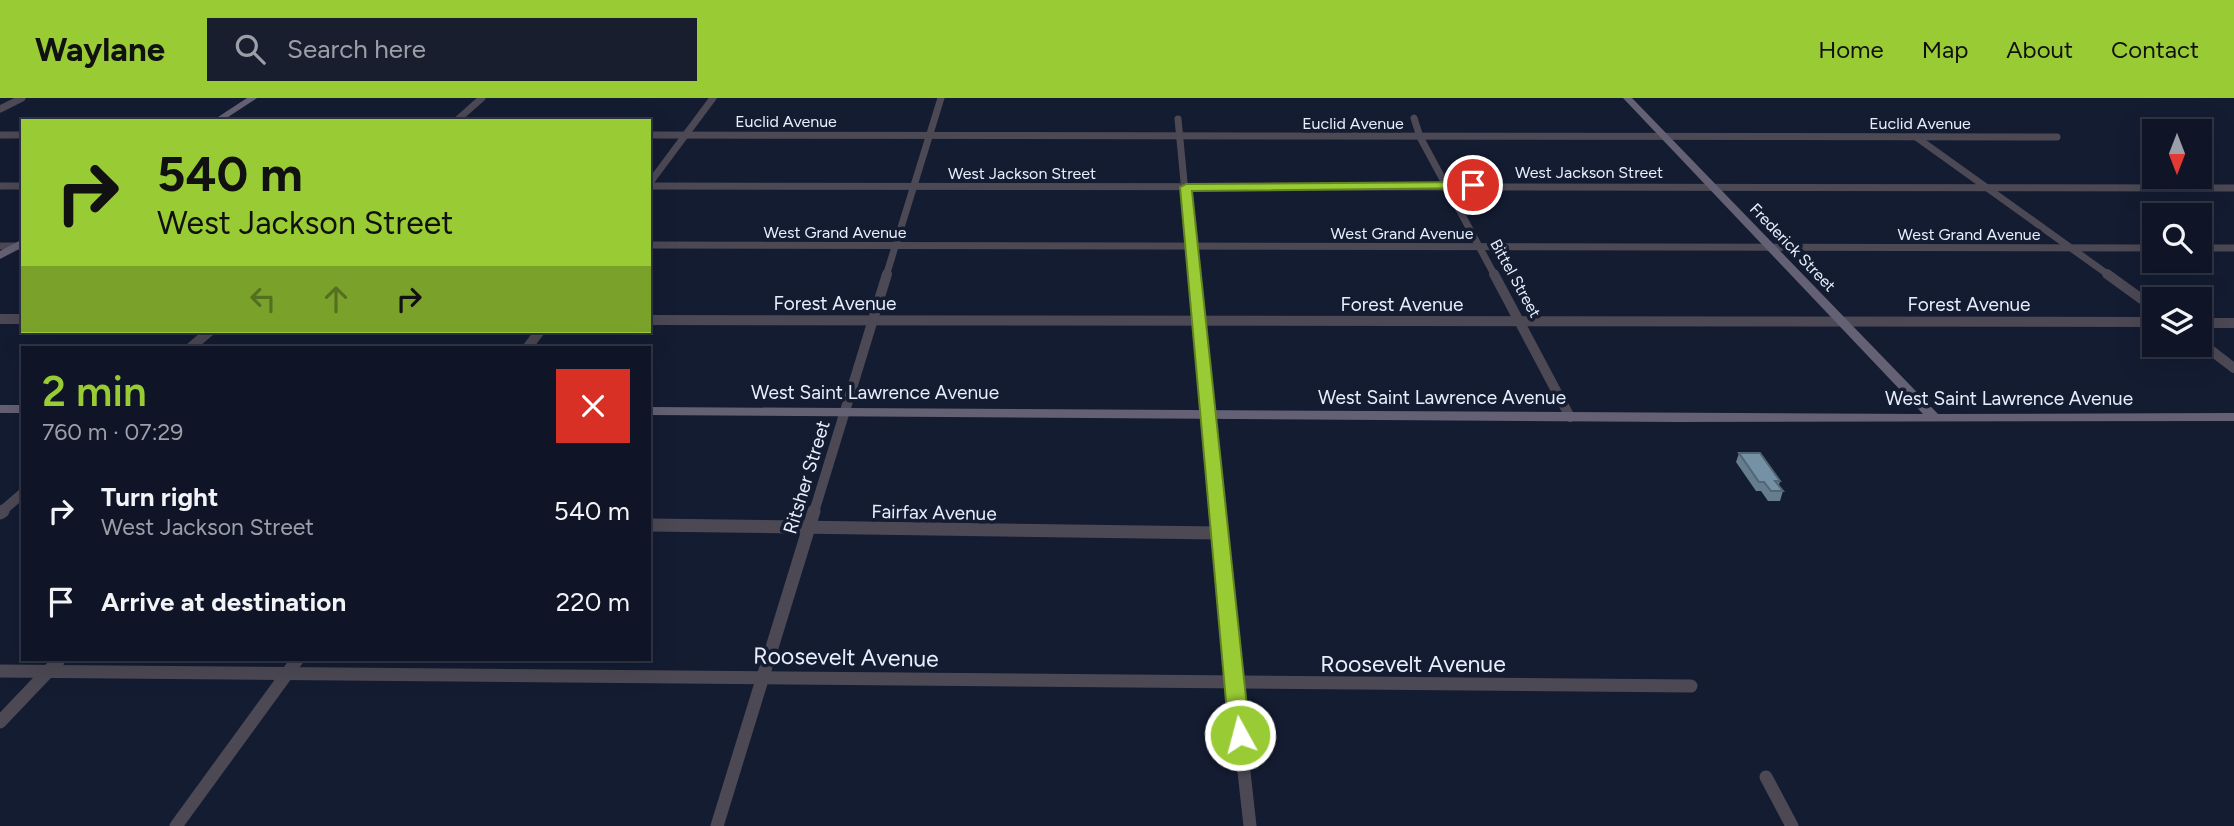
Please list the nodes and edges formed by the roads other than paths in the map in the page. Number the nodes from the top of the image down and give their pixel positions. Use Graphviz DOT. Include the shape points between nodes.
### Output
graph roads {
  1 [pos="22,98"];
  2 [pos="253,98"];
  3 [pos="482,98"];
  4 [pos="713,98"];
  5 [pos="941,98"];
  6 [pos="1627,98"];
  7 [pos="0,109"];
  8 [pos="1414,118"];
  9 [pos="219,119"];
  10 [pos="458,119"];
  11 [pos="1178,119"];
  12 [pos="0,135"];
  13 [pos="21,135"];
  14 [pos="651,135"];
  15 [pos="685,135"];
  16 [pos="928,136"];
  17 [pos="1420,137"];
  18 [pos="1665,137"];
  19 [pos="1916,137"];
  20 [pos="2057,137"];
  21 [pos="1179,138"];
  22 [pos="651,182"];
  23 [pos="651,185"];
  24 [pos="1446,185"];
  25 [pos="0,186"];
  26 [pos="21,186"];
  27 [pos="1712,186"];
  28 [pos="914,187"];
  29 [pos="1186,187"];
  30 [pos="1985,187"];
  31 [pos="2234,188"];
  32 [pos="21,244"];
  33 [pos="0,246"];
  34 [pos="651,246"];
  35 [pos="895,247"];
  36 [pos="1189,247"];
  37 [pos="1479,247"];
  38 [pos="1772,248"];
  39 [pos="2071,248"];
  40 [pos="2142,248"];
  41 [pos="2212,248"];
  42 [pos="2234,248"];
  43 [pos="0,256"];
  44 [pos="2142,299"];
  45 [pos="0,319"];
  46 [pos="21,319"];
  47 [pos="651,320"];
  48 [pos="872,320"];
  49 [pos="1520,321"];
  50 [pos="1843,321"];
  51 [pos="1197,322"];
  52 [pos="2142,322"];
  53 [pos="2212,323"];
  54 [pos="2234,323"];
  55 [pos="208,333"];
  56 [pos="192,346"];
  57 [pos="2212,351"];
  58 [pos="2234,368"];
  59 [pos="0,409"];
  60 [pos="21,409"];
  61 [pos="651,411"];
  62 [pos="844,411"];
  63 [pos="1206,415"];
  64 [pos="1570,417"];
  65 [pos="2234,417"];
  66 [pos="1936,418"];
  67 [pos="21,495"];
  68 [pos="0,513"];
  69 [pos="651,525"];
  70 [pos="809,528"];
  71 [pos="1218,533"];
  72 [pos="58,661"];
  73 [pos="296,661"];
  74 [pos="0,671"];
  75 [pos="48,671"];
  76 [pos="288,672"];
  77 [pos="763,676"];
  78 [pos="1234,684"];
  79 [pos="1691,686"];
  80 [pos="0,722"];
  81 [pos="1766,777"];
  82 [pos="176,826"];
  83 [pos="717,826"];
  84 [pos="1250,826"];
  85 [pos="1792,826"];
  1 -- 7 [label="street"];
  2 -- 9 [label="street"];
  3 -- 10 [label="street"];
  4 -- 15 [label="street"];
  5 -- 16 [label="street, Ritsher Street"];
  6 -- 18 [label="street, Frederick Street"];
  8 -- 17 [label="street, Bittel Street"];
  11 -- 21 [label="street"];
  12 -- 13 [label="street"];
  14 -- 15 [label="street, Euclid Avenue"];
  15 -- 16 [label="street, Euclid Avenue"];
  15 -- 22 [label="street"];
  16 -- 21 [label="street, Euclid Avenue"];
  16 -- 28 [label="street, Ritsher Street"];
  17 -- 18 [label="street, Euclid Avenue"];
  17 -- 21 [label="street, Euclid Avenue"];
  17 -- 24 [label="street, Bittel Street"];
  18 -- 19 [label="street, Euclid Avenue"];
  18 -- 27 [label="street, Frederick Street"];
  19 -- 20 [label="street, Euclid Avenue"];
  19 -- 30 [label="street"];
  21 -- 29 [label="street"];
  23 -- 28 [label="street, West Jackson Street"];
  24 -- 27 [label="street, West Jackson Street"];
  24 -- 29 [label="street, West Jackson Street"];
  24 -- 37 [label="street, Bittel Street"];
  25 -- 26 [label="street"];
  27 -- 30 [label="street, West Jackson Street"];
  27 -- 38 [label="street, Frederick Street"];
  28 -- 29 [label="street, West Jackson Street"];
  28 -- 35 [label="street, Ritsher Street"];
  29 -- 36 [label="street"];
  30 -- 31 [label="street, West Jackson Street"];
  30 -- 39 [label="street"];
  32 -- 33 [label="street"];
  32 -- 43 [label="street"];
  34 -- 35 [label="street, West Grand Avenue"];
  35 -- 36 [label="street, West Grand Avenue"];
  35 -- 48 [label="street, Ritsher Street"];
  36 -- 37 [label="street, West Grand Avenue"];
  36 -- 51 [label="street"];
  37 -- 38 [label="street, West Grand Avenue"];
  37 -- 49 [label="street, Bittel Street"];
  38 -- 39 [label="street, West Grand Avenue"];
  38 -- 50 [label="street, Frederick Street"];
  39 -- 40 [label="street, West Grand Avenue"];
  39 -- 44 [label="street"];
  41 -- 42 [label="street"];
  45 -- 46 [label="street"];
  47 -- 48 [label="street, Forest Avenue"];
  48 -- 51 [label="street, Forest Avenue"];
  48 -- 62 [label="street, Ritsher Street"];
  49 -- 50 [label="street, Forest Avenue"];
  49 -- 51 [label="street, Forest Avenue"];
  49 -- 64 [label="street, Bittel Street"];
  50 -- 52 [label="street, Forest Avenue"];
  50 -- 66 [label="street, Frederick Street"];
  51 -- 63 [label="street"];
  53 -- 54 [label="street"];
  55 -- 56 [label="street"];
  57 -- 58 [label="street"];
  59 -- 60 [label="street"];
  61 -- 62 [label="street, West Saint Lawrence Avenue"];
  62 -- 63 [label="street, West Saint Lawrence Avenue"];
  62 -- 70 [label="street, Ritsher Street"];
  63 -- 64 [label="street, West Saint Lawrence Avenue"];
  63 -- 71 [label="street"];
  64 -- 66 [label="street, West Saint Lawrence Avenue"];
  65 -- 66 [label="street, West Saint Lawrence Avenue"];
  67 -- 68 [label="street"];
  69 -- 70 [label="street, Fairfax Avenue"];
  70 -- 71 [label="street, Fairfax Avenue"];
  70 -- 77 [label="street, Ritsher Street"];
  71 -- 78 [label="street"];
  72 -- 75 [label="street"];
  73 -- 76 [label="street"];
  74 -- 75 [label="street, Roosevelt Avenue"];
  75 -- 76 [label="street, Roosevelt Avenue"];
  75 -- 80 [label="street"];
  76 -- 77 [label="street, Roosevelt Avenue"];
  76 -- 82 [label="street"];
  77 -- 78 [label="street, Roosevelt Avenue"];
  77 -- 83 [label="street, Ritsher Street"];
  78 -- 79 [label="street, Roosevelt Avenue"];
  78 -- 84 [label="street"];
  81 -- 85 [label="street"];
}
